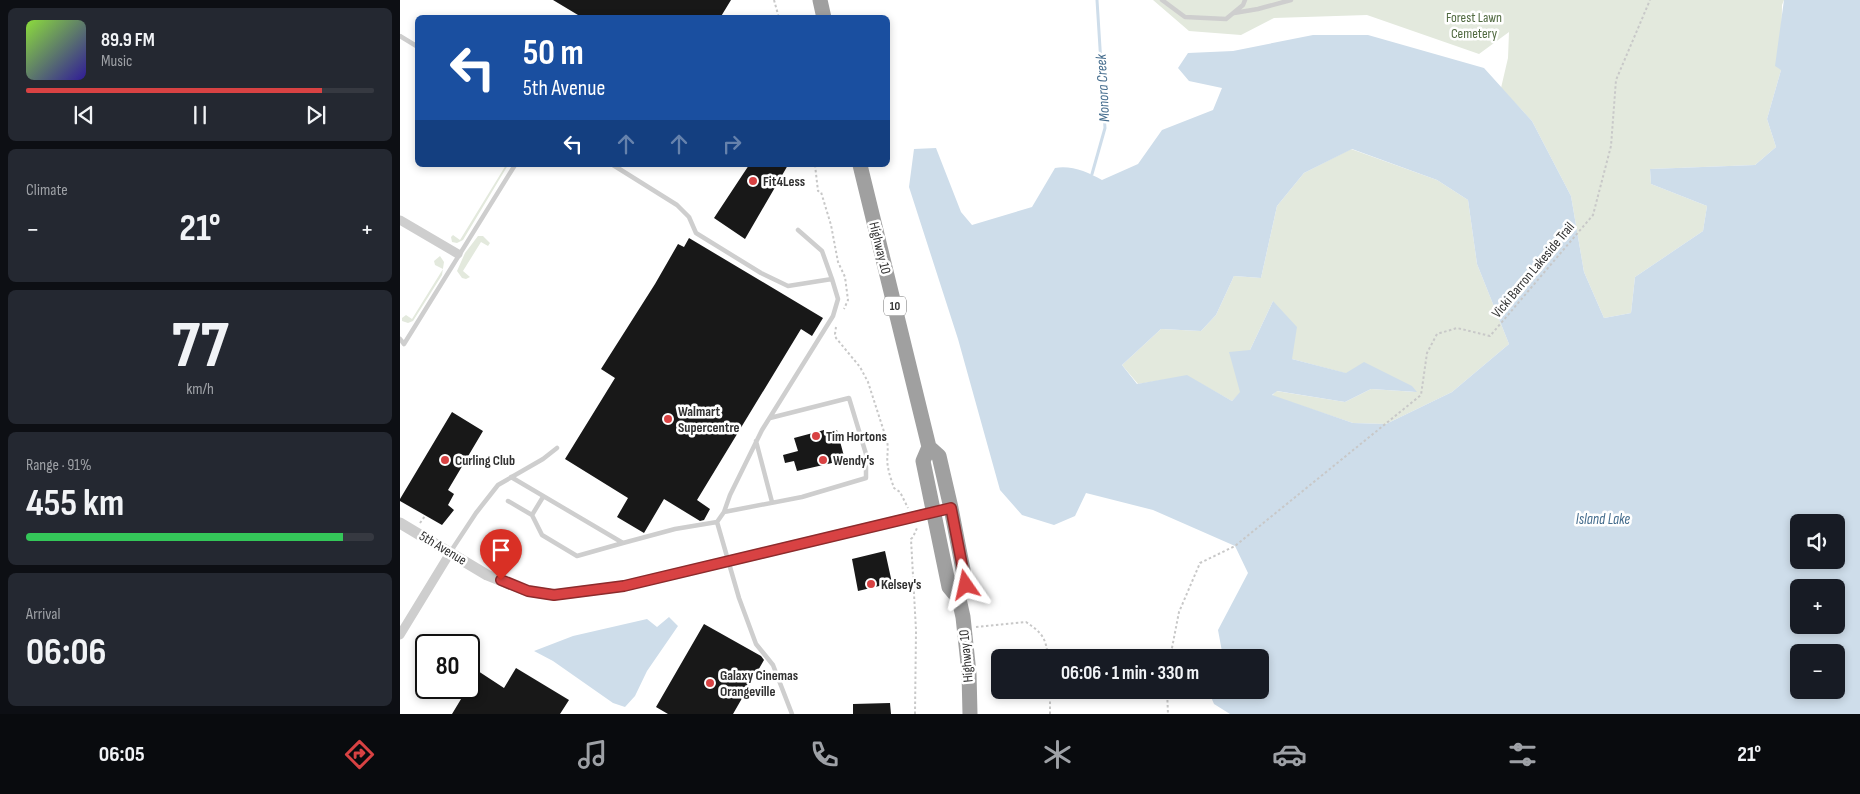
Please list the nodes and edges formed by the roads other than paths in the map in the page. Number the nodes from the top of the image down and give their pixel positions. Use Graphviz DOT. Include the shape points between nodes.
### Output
graph roads {
  1 [pos="820,0"];
  2 [pos="1162,0"];
  3 [pos="1245,0"];
  4 [pos="1291,0"];
  5 [pos="1233,13"];
  6 [pos="823,15"];
  7 [pos="400,36"];
  8 [pos="415,45"];
  9 [pos="514,167"];
  10 [pos="615,167"];
  11 [pos="860,167"];
  12 [pos="400,220"];
  13 [pos="798,230"];
  14 [pos="458,254"];
  15 [pos="832,279"];
  16 [pos="400,339"];
  17 [pos="770,418"];
  18 [pos="756,441"];
  19 [pos="929,447"];
  20 [pos="557,448"];
  21 [pos="511,477"];
  22 [pos="543,497"];
  23 [pos="508,501"];
  24 [pos="772,502"];
  25 [pos="951,508"];
  26 [pos="934,511"];
  27 [pos="724,512"];
  28 [pos="532,515"];
  29 [pos="717,522"];
  30 [pos="400,523"];
  31 [pos="623,543"];
  32 [pos="450,553"];
  33 [pos="728,561"];
  34 [pos="959,599"];
  35 [pos="400,635"];
  36 [pos="792,714"];
  37 [pos="970,714"];
  1 -- 6 [label="highway"];
  2 -- 5 [label="lane" via="1186,17 1226,20"];
  3 -- 5 [label="lane"];
  4 -- 5 [label="lane"];
  7 -- 8 [label="lane"];
  9 -- 14 [label="lane"];
  10 -- 15 [label="lane" via="677,205 689,217 696,233 761,273 788,286"];
  11 -- 19 [label="highway, Highway 10 / 10"];
  12 -- 14 [label="street"];
  13 -- 15 [label="lane" via="822,251"];
  14 -- 16 [label="lane" via="404,344"];
  15 -- 17 [label="lane" via="838,299 833,316"];
  17 -- 18 [label="lane"];
  17 -- 24 [label="lane" via="850,398 866,454 866,478"];
  18 -- 24 [label="lane"];
  18 -- 27 [label="lane"];
  19 -- 25 [label="highway, Highway 10 / 10" via="939,456"];
  19 -- 26 [label="highway, Highway 10 / 10" via="923,461"];
  20 -- 21 [label="lane" via="543,460"];
  21 -- 22 [label="lane"];
  21 -- 32 [label="lane" via="498,485"];
  22 -- 28 [label="lane"];
  22 -- 31 [label="lane"];
  23 -- 28 [label="lane"];
  24 -- 27 [label="lane"];
  25 -- 26 [label="street, 5th Avenue"];
  25 -- 34 [label="highway, Highway 10 / 10" via="966,585"];
  26 -- 33 [label="street, 5th Avenue"];
  26 -- 34 [label="highway, Highway 10 / 10" via="950,587"];
  27 -- 29 [label="lane"];
  28 -- 31 [label="lane" via="542,536 577,556"];
  29 -- 31 [label="lane"];
  29 -- 33 [label="lane"];
  30 -- 32 [label="street, 5th Avenue"];
  32 -- 33 [label="street, 5th Avenue" via="504,582 528,591 554,595 624,586"];
  32 -- 35 [label="street"];
  33 -- 36 [label="lane" via="756,644 773,665"];
  34 -- 37 [label="highway, Highway 10 / 10" via="969,673"];
}
